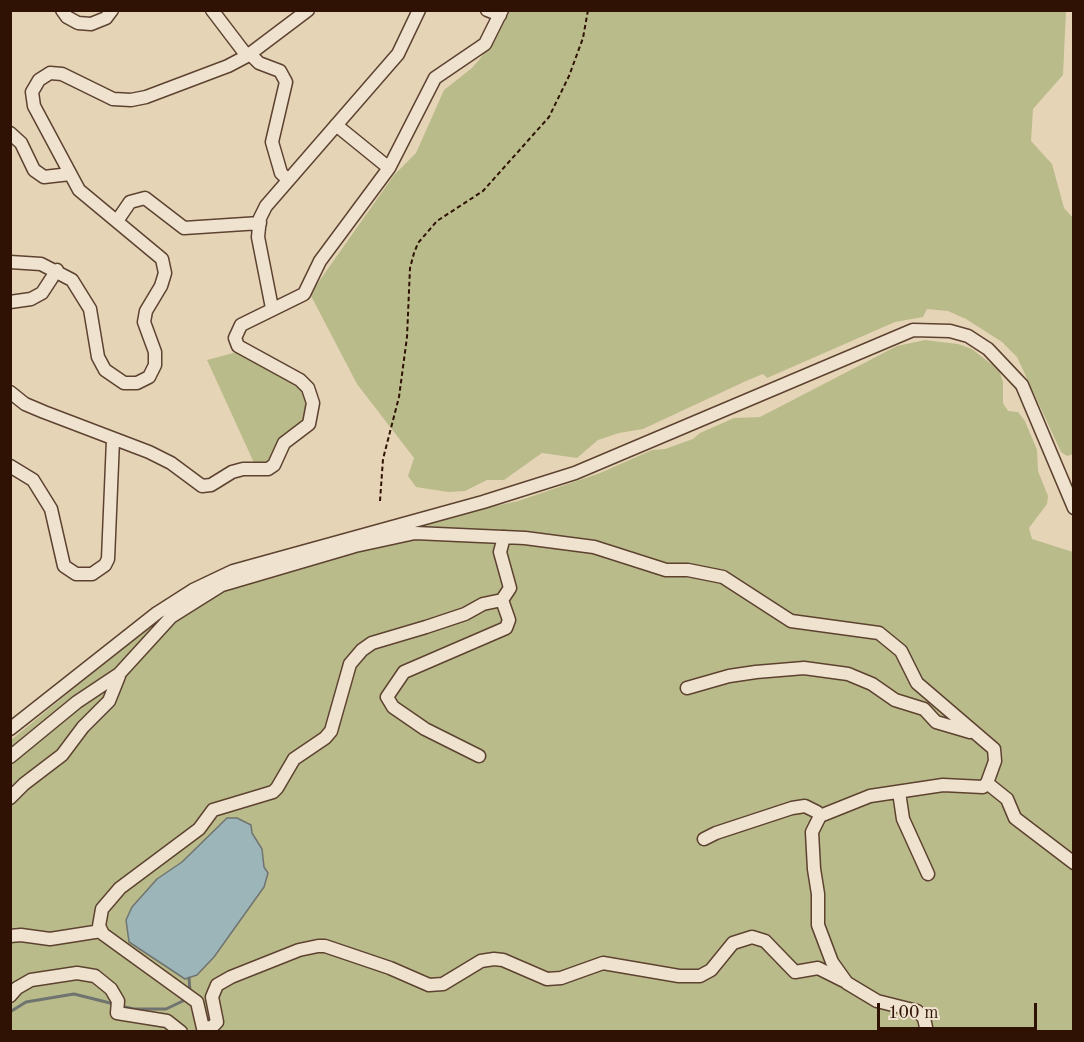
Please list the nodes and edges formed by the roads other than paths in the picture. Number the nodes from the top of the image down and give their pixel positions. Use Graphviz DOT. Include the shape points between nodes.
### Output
graph roads {
  1 [pos="62,10"];
  2 [pos="112,10"];
  3 [pos="212,10"];
  4 [pos="308,10"];
  5 [pos="419,10"];
  6 [pos="487,10"];
  7 [pos="501,13"];
  8 [pos="249,55"];
  9 [pos="336,125"];
  10 [pos="10,133"];
  11 [pos="389,168"];
  12 [pos="70,174"];
  13 [pos="288,180"];
  14 [pos="117,221"];
  15 [pos="260,223"];
  16 [pos="10,262"];
  17 [pos="57,270"];
  18 [pos="10,302"];
  19 [pos="272,308"];
  20 [pos="10,392"];
  21 [pos="113,440"];
  22 [pos="10,466"];
  23 [pos="1074,508"];
  24 [pos="504,537"];
  25 [pos="502,600"];
  26 [pos="119,674"];
  27 [pos="687,688"];
  28 [pos="10,729"];
  29 [pos="978,736"];
  30 [pos="479,756"];
  31 [pos="10,757"];
  32 [pos="987,783"];
  33 [pos="900,792"];
  34 [pos="10,798"];
  35 [pos="820,816"];
  36 [pos="704,839"];
  37 [pos="1074,863"];
  38 [pos="928,874"];
  39 [pos="101,931"];
  40 [pos="10,936"];
  41 [pos="847,983"];
  42 [pos="10,996"];
  43 [pos="203,1030"];
  44 [pos="181,1032"];
  45 [pos="927,1032"];
  1 -- 2 [label="street" via="67,17 91,24 106,18"];
  3 -- 8 [label="street"];
  4 -- 8 [label="street"];
  5 -- 9 [label="street" via="398,54"];
  6 -- 7 [label="street"];
  7 -- 11 [label="street" via="484,44 435,78"];
  8 -- 12 [label="street" via="190,81 131,100 113,99 62,74 50,73 39,80 32,92 34,106"];
  8 -- 13 [label="street" via="280,71 286,82 272,142 281,173"];
  9 -- 11 [label="street"];
  9 -- 13 [label="street"];
  10 -- 12 [label="street" via="21,142 34,170 44,177"];
  11 -- 19 [label="street" via="320,261 304,294"];
  12 -- 14 [label="street" via="84,195"];
  13 -- 15 [label="street" via="266,206"];
  14 -- 15 [label="street" via="130,202 145,198 184,228"];
  14 -- 17 [label="street" via="162,259 165,273 144,322 154,352 155,365 149,377 137,383 124,383 105,370 98,357 90,309 82,292"];
  15 -- 19 [label="street" via="258,237"];
  16 -- 17 [label="street" via="41,264"];
  17 -- 18 [label="street" via="42,293 32,299"];
  19 -- 21 [label="street" via="245,321 238,330 236,344 304,382 313,409 309,424 284,443 268,470 243,469 202,486 164,459"];
  20 -- 21 [label="street" via="25,404"];
  21 -- 22 [label="street" via="108,559 92,574 76,574 64,566 51,509 33,480"];
  23 -- 28 [label="street" via="1022,385 988,349 968,336 950,331 913,330 575,473 233,572 193,590 157,614"];
  24 -- 25 [label="street" via="500,552 510,588"];
  24 -- 26 [label="street" via="398,535 222,585 171,617"];
  24 -- 29 [label="street" via="573,543 666,570 723,577 791,621 879,633 901,651 917,683"];
  25 -- 30 [label="street" via="509,620 506,628 404,672 387,697 393,707 425,729"];
  25 -- 39 [label="street" via="372,643 362,650 350,664 334,722 325,738 294,759 273,792 213,810 199,830 120,888 102,909"];
  26 -- 31 [label="street" via="76,702"];
  26 -- 34 [label="street" via="109,701 62,755"];
  27 -- 29 [label="street" via="756,672 804,669 848,674 895,700 924,709 936,722"];
  29 -- 32 [label="street" via="988,742 995,757"];
  32 -- 33 [label="street" via="978,787 943,785"];
  32 -- 37 [label="street" via="1007,799 1015,818"];
  33 -- 35 [label="street" via="870,796"];
  33 -- 38 [label="street" via="903,819"];
  35 -- 36 [label="street" via="805,806 792,808"];
  35 -- 41 [label="street" via="812,832 818,925 832,962"];
  39 -- 40 [label="street" via="50,939"];
  39 -- 43 [label="street" via="200,1007"];
  41 -- 43 [label="street" via="818,968 795,972 765,941 752,937 733,943 711,970 700,976 603,963 547,979 494,958 481,961 443,984 429,985 390,968 318,946 299,950 218,985 212,997 217,1022"];
  41 -- 45 [label="street" via="877,1001 917,1011 924,1018"];
  42 -- 44 [label="street" via="32,980 77,973 95,976 104,982 118,1004 117,1013 167,1021"];
}
